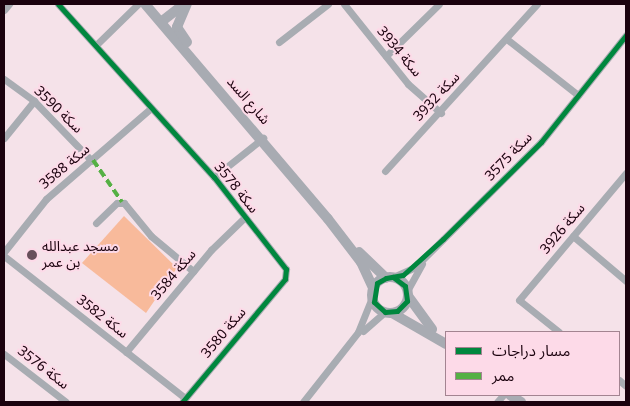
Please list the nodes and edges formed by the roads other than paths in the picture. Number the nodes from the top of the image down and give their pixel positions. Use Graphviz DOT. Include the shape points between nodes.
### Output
graph roads {
  1 [pos="9,4"];
  2 [pos="58,4"];
  3 [pos="138,4"];
  4 [pos="145,4"];
  5 [pos="186,4"];
  6 [pos="328,4"];
  7 [pos="344,4"];
  8 [pos="439,4"];
  9 [pos="536,4"];
  10 [pos="4,10"];
  11 [pos="161,22"];
  12 [pos="626,35"];
  13 [pos="508,40"];
  14 [pos="279,42"];
  15 [pos="96,45"];
  16 [pos="386,56"];
  17 [pos="209,76"];
  18 [pos="4,79"];
  19 [pos="578,95"];
  20 [pos="34,101"];
  21 [pos="150,109"];
  22 [pos="440,113"];
  23 [pos="4,138"];
  24 [pos="263,138"];
  25 [pos="92,161"];
  26 [pos="385,171"];
  27 [pos="626,173"];
  28 [pos="214,177"];
  29 [pos="244,217"];
  30 [pos="328,218"];
  31 [pos="96,223"];
  32 [pos="573,236"];
  33 [pos="429,253"];
  34 [pos="4,254"];
  35 [pos="194,271"];
  36 [pos="389,277"];
  37 [pos="285,279"];
  38 [pos="626,281"];
  39 [pos="373,293"];
  40 [pos="408,294"];
  41 [pos="389,312"];
  42 [pos="558,331"];
  43 [pos="352,342"];
  44 [pos="445,342"];
  45 [pos="445,342"];
  46 [pos="126,352"];
  47 [pos="4,354"];
  48 [pos="183,400"];
  49 [pos="66,402"];
  50 [pos="303,402"];
  1 -- 10 [label="street"];
  2 -- 15 [label="street, سكة 3578"];
  3 -- 15 [label="street"];
  4 -- 11 [label="street, شارع السد"];
  5 -- 11 [label="street"];
  5 -- 17 [label="street" via="177,27"];
  6 -- 14 [label="street"];
  7 -- 16 [label="street, سكة 3934"];
  8 -- 16 [label="street"];
  9 -- 13 [label="street, سكة 3932"];
  11 -- 17 [label="street, شارع السد"];
  12 -- 19 [label="street, سكة 3575"];
  13 -- 19 [label="street"];
  13 -- 22 [label="street, سكة 3932"];
  15 -- 21 [label="street, سكة 3578"];
  16 -- 22 [label="street, سكة 3934"];
  17 -- 24 [label="street, شارع السد"];
  18 -- 20 [label="street, سكة 3590"];
  19 -- 33 [label="street, سكة 3575" via="540,142"];
  20 -- 23 [label="street"];
  20 -- 25 [label="street, سكة 3590"];
  21 -- 25 [label="street, سكة 3588"];
  21 -- 28 [label="street, سكة 3578"];
  22 -- 26 [label="street, سكة 3932"];
  24 -- 28 [label="street, سكة 3578"];
  24 -- 30 [label="street, شارع السد"];
  25 -- 34 [label="street, سكة 3588" via="46,199"];
  27 -- 32 [label="street, سكة 3926"];
  28 -- 29 [label="street, سكة 3578"];
  29 -- 35 [label="street, سكة 3584"];
  29 -- 37 [label="street, سكة 3578" via="284,265"];
  30 -- 36 [label="street, شارع السد"];
  30 -- 39 [label="street, شارع السد"];
  31 -- 35 [label="street" via="117,203 124,203 158,242"];
  32 -- 38 [label="street"];
  32 -- 42 [label="street, سكة 3926" via="519,300"];
  33 -- 36 [label="street, سكة 3575"];
  33 -- 40 [label="street, سكة 3575"];
  34 -- 46 [label="street, سكة 3582"];
  35 -- 46 [label="street, سكة 3584"];
  36 -- 39 [label="street"];
  36 -- 40 [label="street, شارع السد"];
  37 -- 48 [label="street, سكة 3580"];
  39 -- 41 [label="street, شارع السد"];
  39 -- 43 [label="street" via="367,318"];
  40 -- 41 [label="street" via="401,309"];
  40 -- 44 [label="street"];
  41 -- 43 [label="street"];
  41 -- 45 [label="street"];
  43 -- 50 [label="street"];
  46 -- 48 [label="street, سكة 3582"];
  47 -- 49 [label="street, سكة 3576"];
}
